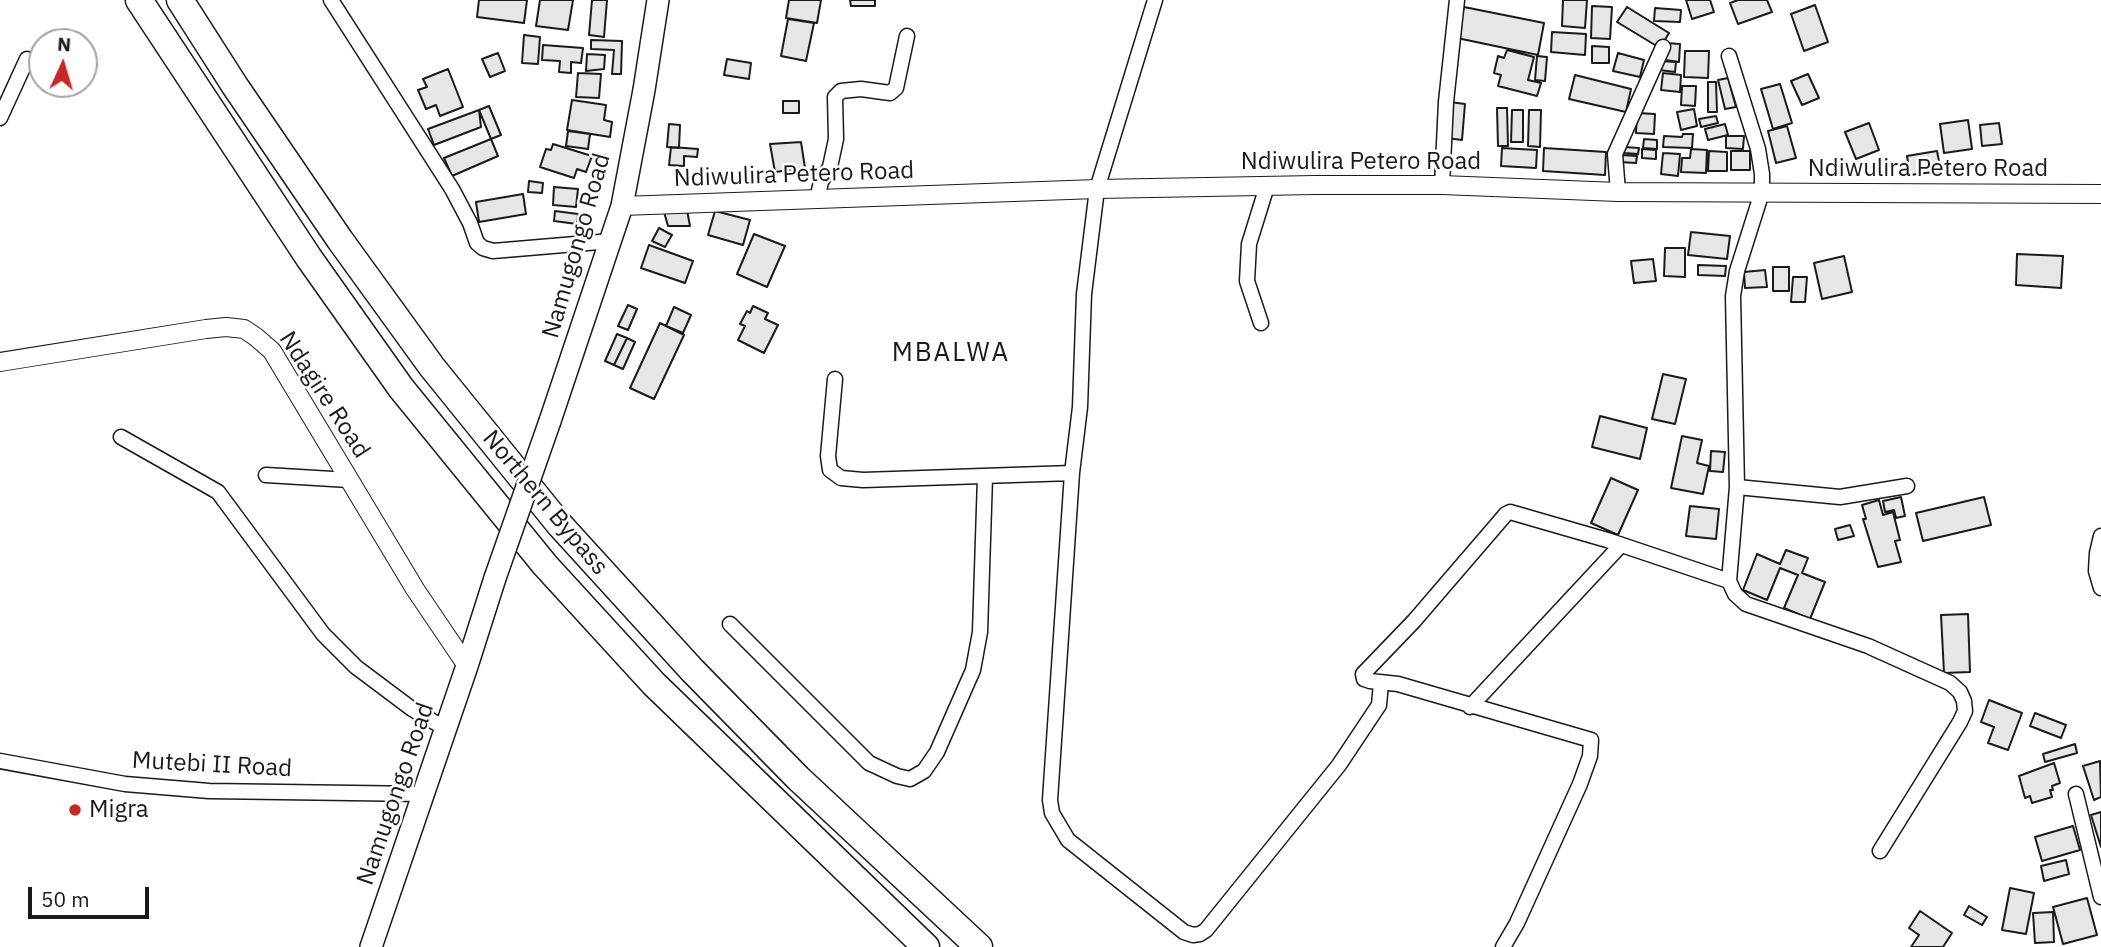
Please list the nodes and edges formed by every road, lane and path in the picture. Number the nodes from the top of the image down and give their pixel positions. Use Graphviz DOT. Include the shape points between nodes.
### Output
graph roads {
  1 [pos="139,0"];
  2 [pos="180,0"];
  3 [pos="331,0"];
  4 [pos="658,0"];
  5 [pos="1155,0"];
  6 [pos="1457,0"];
  7 [pos="906,36"];
  8 [pos="1663,47"];
  9 [pos="1729,56"];
  10 [pos="27,60"];
  11 [pos="0,118"];
  12 [pos="1442,185"];
  13 [pos="1267,186"];
  14 [pos="1097,189"];
  15 [pos="1618,192"];
  16 [pos="1762,192"];
  17 [pos="2101,194"];
  18 [pos="817,199"];
  19 [pos="622,206"];
  20 [pos="611,242"];
  21 [pos="1261,323"];
  22 [pos="0,362"];
  23 [pos="835,379"];
  24 [pos="121,437"];
  25 [pos="1072,473"];
  26 [pos="266,475"];
  27 [pos="985,477"];
  28 [pos="349,480"];
  29 [pos="1907,485"];
  30 [pos="1737,487"];
  31 [pos="2101,536"];
  32 [pos="1620,545"];
  33 [pos="1729,581"];
  34 [pos="2101,586"];
  35 [pos="730,624"];
  36 [pos="467,666"];
  37 [pos="1381,683"];
  38 [pos="1470,707"];
  39 [pos="446,729"];
  40 [pos="0,761"];
  41 [pos="423,794"];
  42 [pos="2076,794"];
  43 [pos="1880,851"];
  44 [pos="2101,897"];
  45 [pos="371,947"];
  46 [pos="926,947"];
  47 [pos="979,947"];
  48 [pos="1503,947"];
  1 -- 46 [label="highway, Northern Bypass" via="401,388 545,565 654,684"];
  2 -- 47 [label="highway, Northern Bypass" via="340,240 432,367 559,524 798,778"];
  3 -- 20 [label="street" via="452,189 477,243 493,251"];
  4 -- 19 [label="main road, Namugongo Road"];
  5 -- 14 [label="street"];
  6 -- 12 [label="street"];
  7 -- 18 [label="street" via="896,88 890,93 841,91 835,97 836,139"];
  8 -- 15 [label="street" via="1615,155"];
  9 -- 16 [label="street" via="1758,149"];
  10 -- 11 [label="street"];
  12 -- 13 [label="street, Ndiwulira Petero Road"];
  12 -- 15 [label="street, Ndiwulira Petero Road"];
  13 -- 14 [label="street, Ndiwulira Petero Road"];
  13 -- 21 [label="street" via="1249,244 1247,281"];
  14 -- 18 [label="street, Ndiwulira Petero Road"];
  14 -- 25 [label="street" via="1084,294 1080,407"];
  15 -- 16 [label="street, Ndiwulira Petero Road"];
  16 -- 17 [label="street, Ndiwulira Petero Road"];
  16 -- 30 [label="street" via="1733,296"];
  18 -- 19 [label="street, Ndiwulira Petero Road"];
  19 -- 20 [label="main road, Namugongo Road"];
  20 -- 36 [label="main road, Namugongo Road, bridge"];
  22 -- 28 [label="street, Ndagire Road" via="206,329 244,329 272,351"];
  23 -- 27 [label="street" via="828,456 830,470 841,478"];
  24 -- 39 [label="street" via="218,492 323,634 356,667"];
  25 -- 27 [label="street"];
  25 -- 37 [label="street" via="1052,813 1068,840 1184,932 1206,930 1339,765 1379,705"];
  26 -- 28 [label="street"];
  27 -- 35 [label="street" via="979,632 973,670 937,752 923,771 910,779 869,763"];
  28 -- 36 [label="street, Ndagire Road"];
  29 -- 30 [label="street" via="1840,497"];
  30 -- 33 [label="street"];
  31 -- 34 [label="street" via="2096,571"];
  32 -- 33 [label="street"];
  32 -- 37 [label="street" via="1516,512 1506,514 1363,674 1364,679"];
  32 -- 38 [label="street"];
  33 -- 43 [label="street" via="1746,604 1868,646 1950,683 1960,692 1965,712 1960,722"];
  36 -- 39 [label="main road, Namugongo Road"];
  37 -- 38 [label="street"];
  38 -- 48 [label="street" via="1591,740 1580,784"];
  39 -- 41 [label="main road, Namugongo Road"];
  40 -- 41 [label="street, Mutebi II Road" via="125,784"];
  41 -- 45 [label="main road, Namugongo Road"];
  42 -- 44 [label="street"];
}
